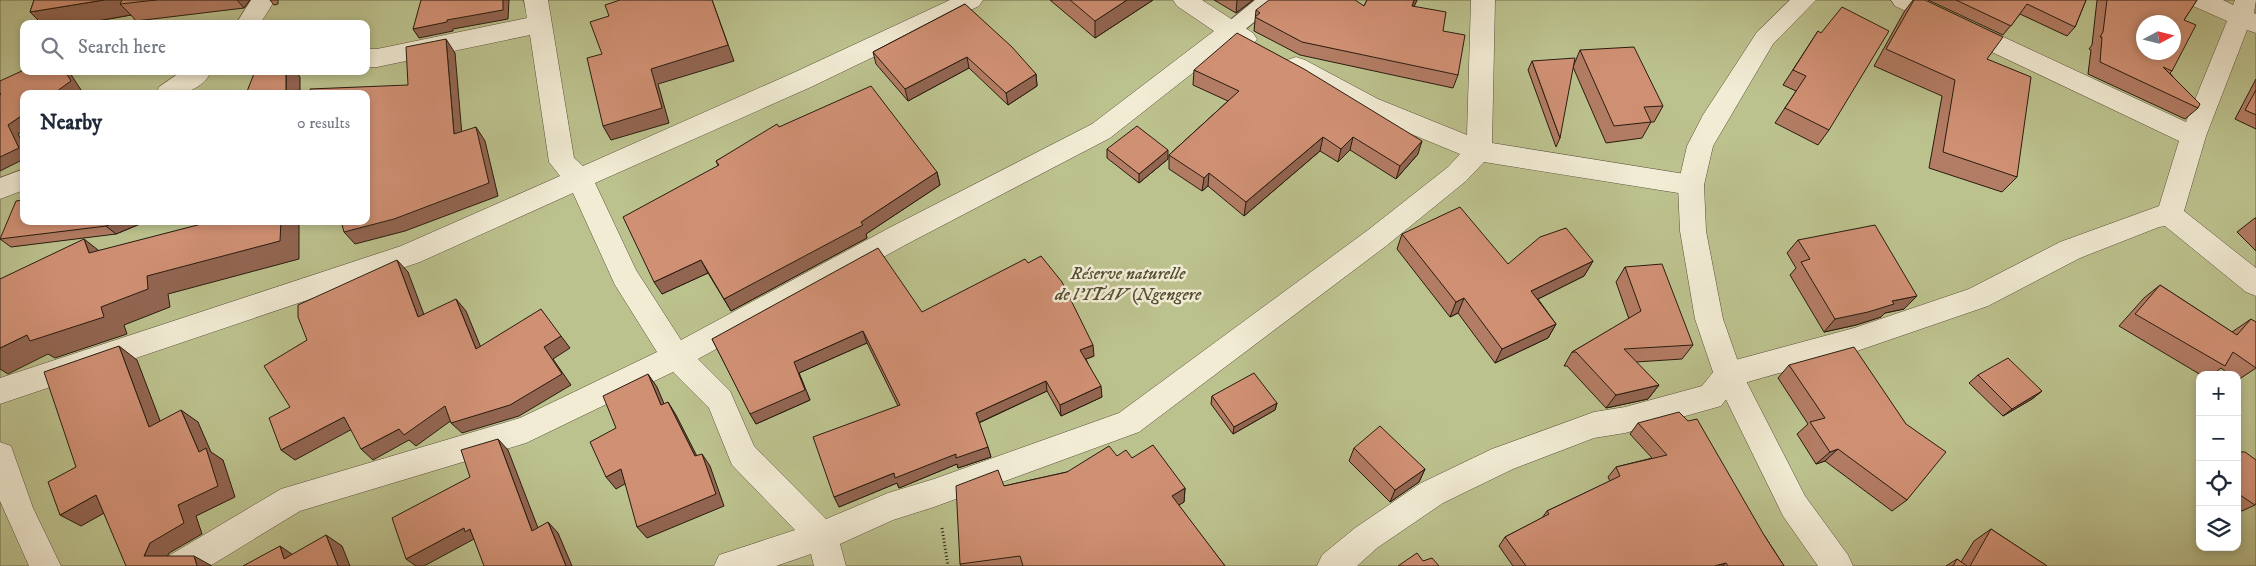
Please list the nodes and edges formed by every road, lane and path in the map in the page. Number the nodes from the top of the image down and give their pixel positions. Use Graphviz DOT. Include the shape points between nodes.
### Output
graph roads {
  1 [pos="264,0"];
  2 [pos="971,0"];
  3 [pos="1186,0"];
  4 [pos="1268,0"];
  5 [pos="1483,0"];
  6 [pos="1804,0"];
  7 [pos="1903,0"];
  8 [pos="2201,0"];
  9 [pos="537,12"];
  10 [pos="2248,14"];
  11 [pos="251,20"];
  12 [pos="1230,31"];
  13 [pos="370,58"];
  14 [pos="194,75"];
  15 [pos="174,90"];
  16 [pos="2193,136"];
  17 [pos="1479,151"];
  18 [pos="580,179"];
  19 [pos="20,181"];
  20 [pos="1691,185"];
  21 [pos="0,189"];
  22 [pos="2170,215"];
  23 [pos="2256,284"];
  24 [pos="676,357"];
  25 [pos="1728,375"];
  26 [pos="0,391"];
  27 [pos="0,456"];
  28 [pos="822,536"];
  29 [pos="45,566"];
  30 [pos="181,566"];
  31 [pos="730,566"];
  32 [pos="830,566"];
  33 [pos="1333,566"];
  34 [pos="1837,566"];
  1 -- 11 [label="street"];
  2 -- 18 [label="street"];
  3 -- 12 [label="street"];
  4 -- 12 [label="lane"];
  5 -- 17 [label="street"];
  6 -- 20 [label="street" via="1765,38 1712,122 1700,146"];
  7 -- 16 [label="street"];
  8 -- 10 [label="street"];
  9 -- 13 [label="street"];
  9 -- 18 [label="street" via="562,162"];
  10 -- 16 [label="street"];
  12 -- 17 [label="street" via="1369,106"];
  12 -- 24 [label="street" via="1101,131 898,236"];
  14 -- 15 [label="street"];
  16 -- 22 [label="street"];
  17 -- 20 [label="street"];
  17 -- 28 [label="street" via="1457,174 1377,238 1129,423 934,493 888,506"];
  18 -- 24 [label="street" via="625,277"];
  18 -- 26 [label="street" via="410,254"];
  19 -- 21 [label="street"];
  20 -- 25 [label="street" via="1693,231 1709,319"];
  22 -- 23 [label="street"];
  22 -- 25 [label="street" via="2070,250 1978,298 1854,340"];
  24 -- 28 [label="street" via="720,400 743,455"];
  24 -- 30 [label="street" via="526,430 292,499"];
  25 -- 33 [label="street" via="1710,396 1625,420 1594,425 1502,459 1432,493 1366,538"];
  25 -- 34 [label="street" via="1794,506"];
  27 -- 29 [label="street" via="19,512"];
  28 -- 31 [label="street"];
  28 -- 32 [label="street"];
}
